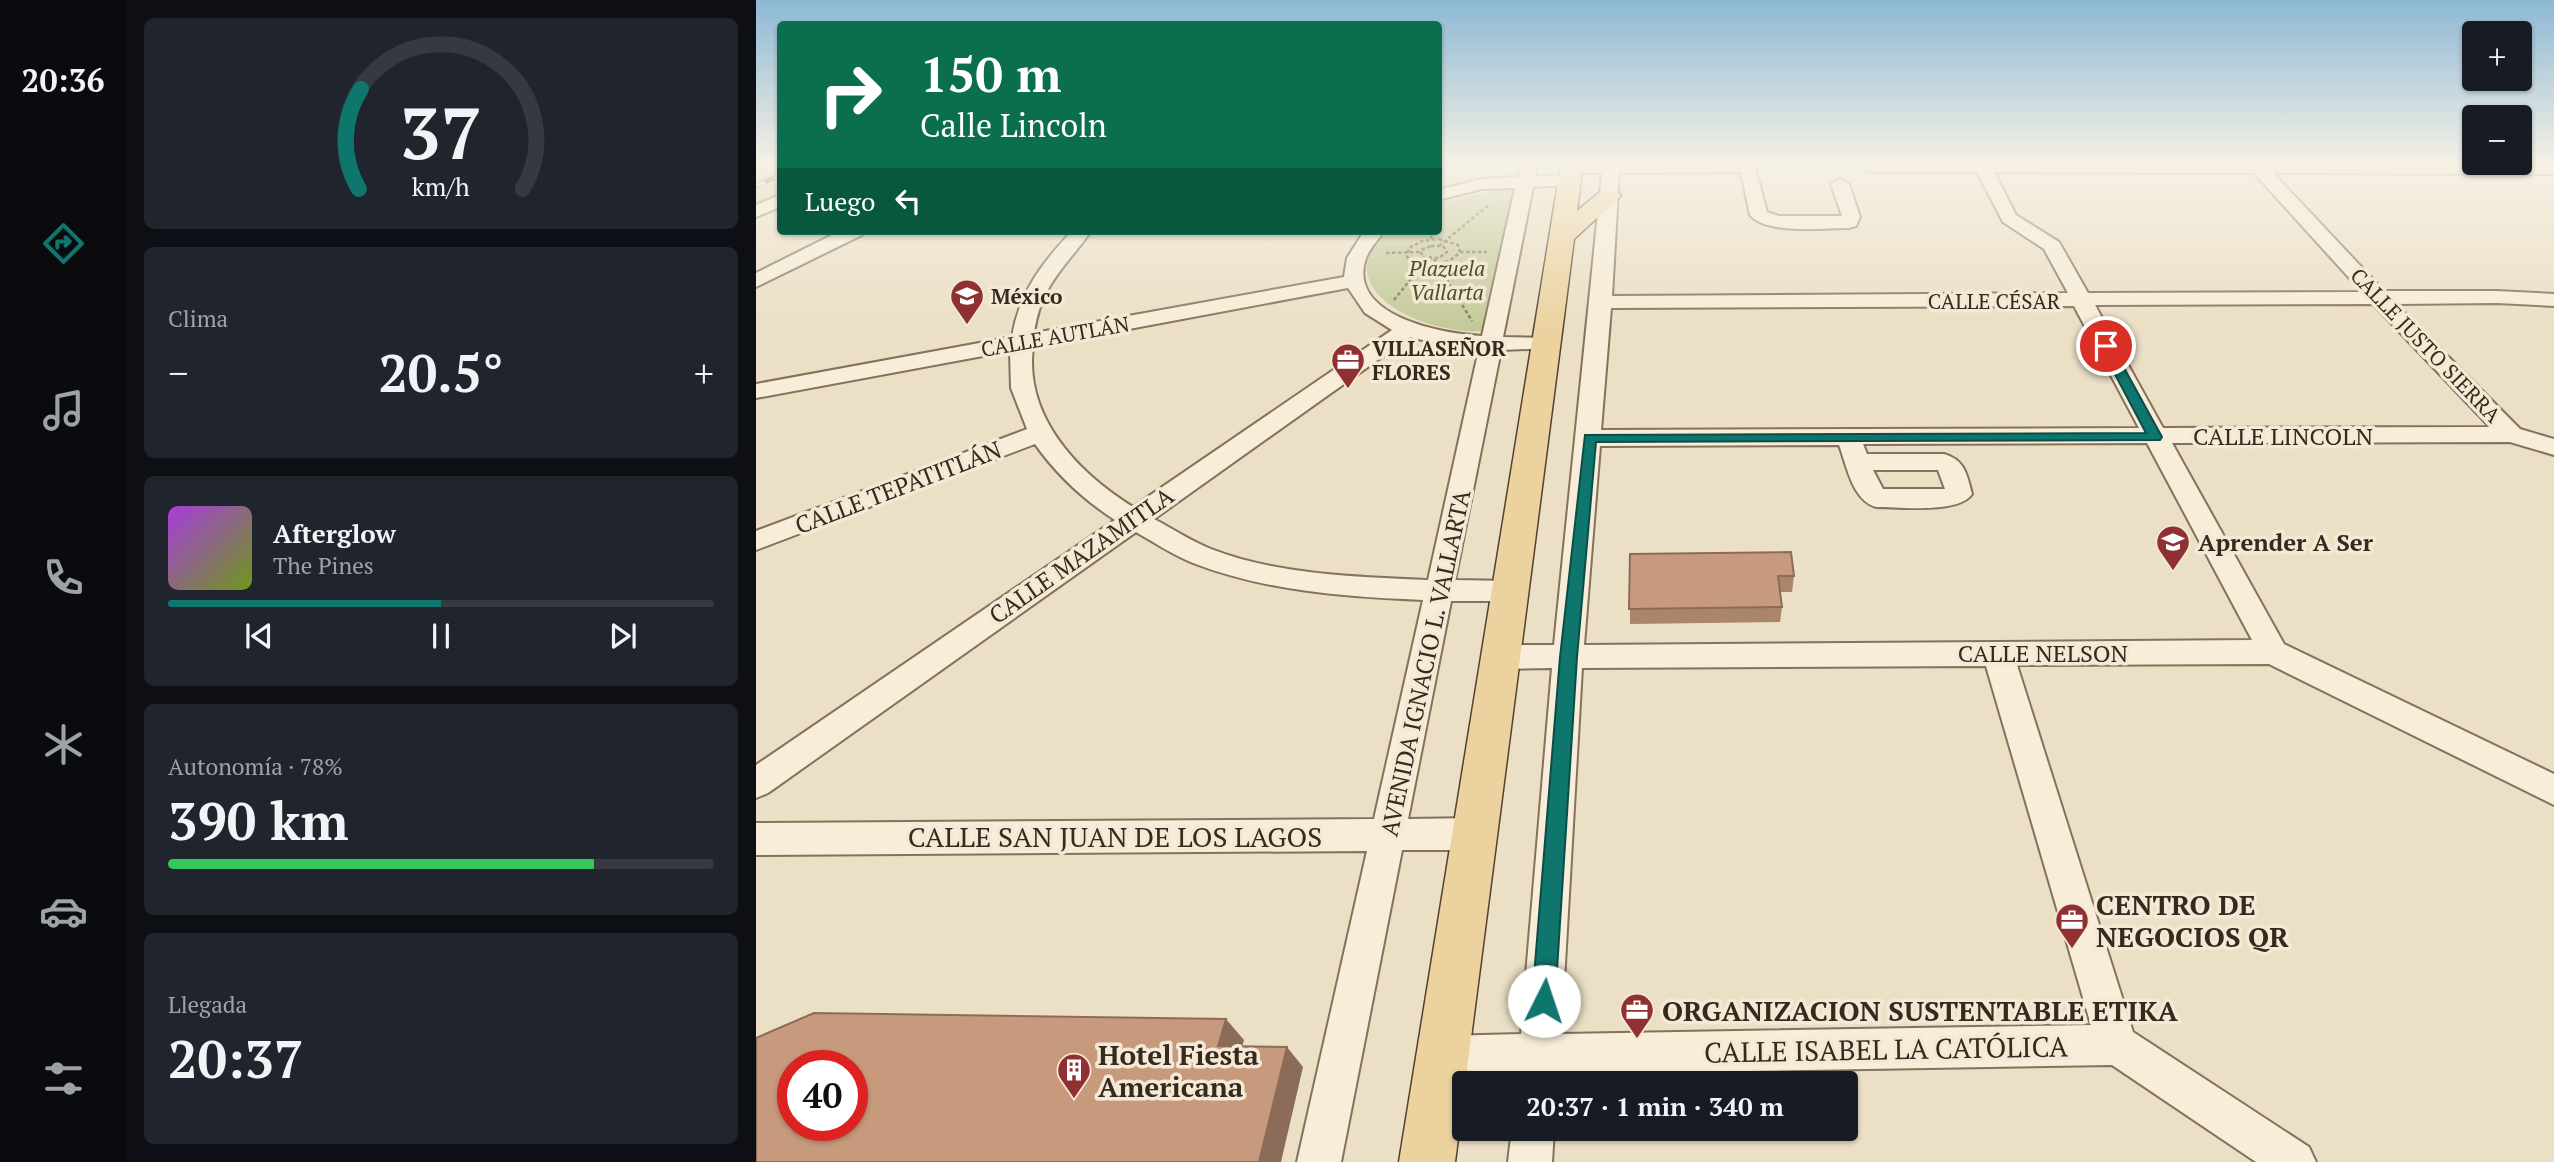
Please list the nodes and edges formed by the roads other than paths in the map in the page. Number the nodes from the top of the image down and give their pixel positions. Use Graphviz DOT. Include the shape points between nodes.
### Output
graph roads {
  1 [pos="1518,218"];
  2 [pos="1565,218"];
  3 [pos="1583,218"];
  4 [pos="1607,218"];
  5 [pos="1767,218"];
  6 [pos="1851,218"];
  7 [pos="2009,218"];
  8 [pos="2306,218"];
  9 [pos="847,235"];
  10 [pos="1078,235"];
  11 [pos="1371,235"];
  12 [pos="1562,236"];
  13 [pos="756,281"];
  14 [pos="1354,281"];
  15 [pos="2380,299"];
  16 [pos="2554,300"];
  17 [pos="2081,301"];
  18 [pos="1601,302"];
  19 [pos="1408,329"];
  20 [pos="1020,342"];
  21 [pos="1547,343"];
  22 [pos="1492,344"];
  23 [pos="756,391"];
  24 [pos="1040,433"];
  25 [pos="2511,434"];
  26 [pos="1848,437"];
  27 [pos="2155,437"];
  28 [pos="1590,438"];
  29 [pos="2554,447"];
  30 [pos="1860,462"];
  31 [pos="1133,519"];
  32 [pos="756,541"];
  33 [pos="1441,591"];
  34 [pos="1510,591"];
  35 [pos="2273,652"];
  36 [pos="1998,654"];
  37 [pos="1501,657"];
  38 [pos="1568,657"];
  39 [pos="756,783"];
  40 [pos="2554,790"];
  41 [pos="1475,834"];
  42 [pos="1390,835"];
  43 [pos="756,839"];
  44 [pos="2117,1045"];
  45 [pos="1442,1056"];
  46 [pos="1539,1069"];
  47 [pos="1532,1141"];
  48 [pos="1319,1162"];
  49 [pos="1427,1162"];
  50 [pos="1530,1162"];
  51 [pos="2294,1162"];
  1 -- 22 [label="street, AVENIDA IGNACIO L. VALLARTA"];
  2 -- 12 [label="main road"];
  3 -- 12 [label="main road"];
  4 -- 18 [label="street"];
  5 -- 6 [label="street" via="1776,222 1849,222"];
  7 -- 17 [label="street" via="2052,246"];
  8 -- 15 [label="street, CALLE JUSTO SIERRA"];
  9 -- 13 [label="street"];
  10 -- 20 [label="street" via="1038,286"];
  11 -- 14 [label="street" via="1355,261"];
  12 -- 21 [label="main road"];
  14 -- 19 [label="street" via="1377,312"];
  14 -- 20 [label="street, CALLE AUTLÁN"];
  15 -- 16 [label="street, CALLE CÉSAR"];
  15 -- 17 [label="street, CALLE CÉSAR"];
  15 -- 25 [label="street, CALLE JUSTO SIERRA"];
  17 -- 18 [label="street, CALLE CÉSAR"];
  17 -- 27 [label="street"];
  18 -- 28 [label="street"];
  19 -- 22 [label="street"];
  19 -- 31 [label="street, CALLE MAZAMITLA"];
  20 -- 23 [label="street, CALLE AUTLÁN"];
  20 -- 24 [label="street" via="1020,379 1026,406"];
  21 -- 22 [label="street"];
  21 -- 34 [label="main road"];
  22 -- 33 [label="street, AVENIDA IGNACIO L. VALLARTA"];
  24 -- 31 [label="street" via="1077,479"];
  24 -- 32 [label="street, CALLE TEPATITLÁN"];
  25 -- 27 [label="street, CALLE LINCOLN"];
  25 -- 29 [label="street, CALLE LINCOLN"];
  26 -- 27 [label="street, CALLE LINCOLN"];
  26 -- 28 [label="street, CALLE LINCOLN"];
  26 -- 30 [label="street"];
  27 -- 35 [label="street"];
  28 -- 38 [label="street"];
  31 -- 33 [label="street" via="1208,558 1262,572 1324,583"];
  31 -- 39 [label="street, CALLE MAZAMITLA"];
  33 -- 34 [label="street"];
  33 -- 42 [label="street, AVENIDA IGNACIO L. VALLARTA"];
  34 -- 37 [label="main road"];
  35 -- 36 [label="street, CALLE NELSON"];
  35 -- 40 [label="street, CALLE NELSON"];
  36 -- 38 [label="street, CALLE NELSON"];
  36 -- 44 [label="street"];
  37 -- 38 [label="street, CALLE NELSON"];
  37 -- 41 [label="main road"];
  38 -- 46 [label="street"];
  41 -- 42 [label="street, CALLE SAN JUAN DE LOS LAGOS"];
  41 -- 45 [label="main road"];
  42 -- 43 [label="street, CALLE SAN JUAN DE LOS LAGOS"];
  42 -- 48 [label="street, AVENIDA IGNACIO L. VALLARTA"];
  44 -- 46 [label="street, CALLE ISABEL LA CATÓLICA"];
  44 -- 51 [label="street"];
  45 -- 46 [label="street, CALLE ISABEL LA CATÓLICA"];
  45 -- 49 [label="main road"];
  47 -- 50 [label="street"];
}
